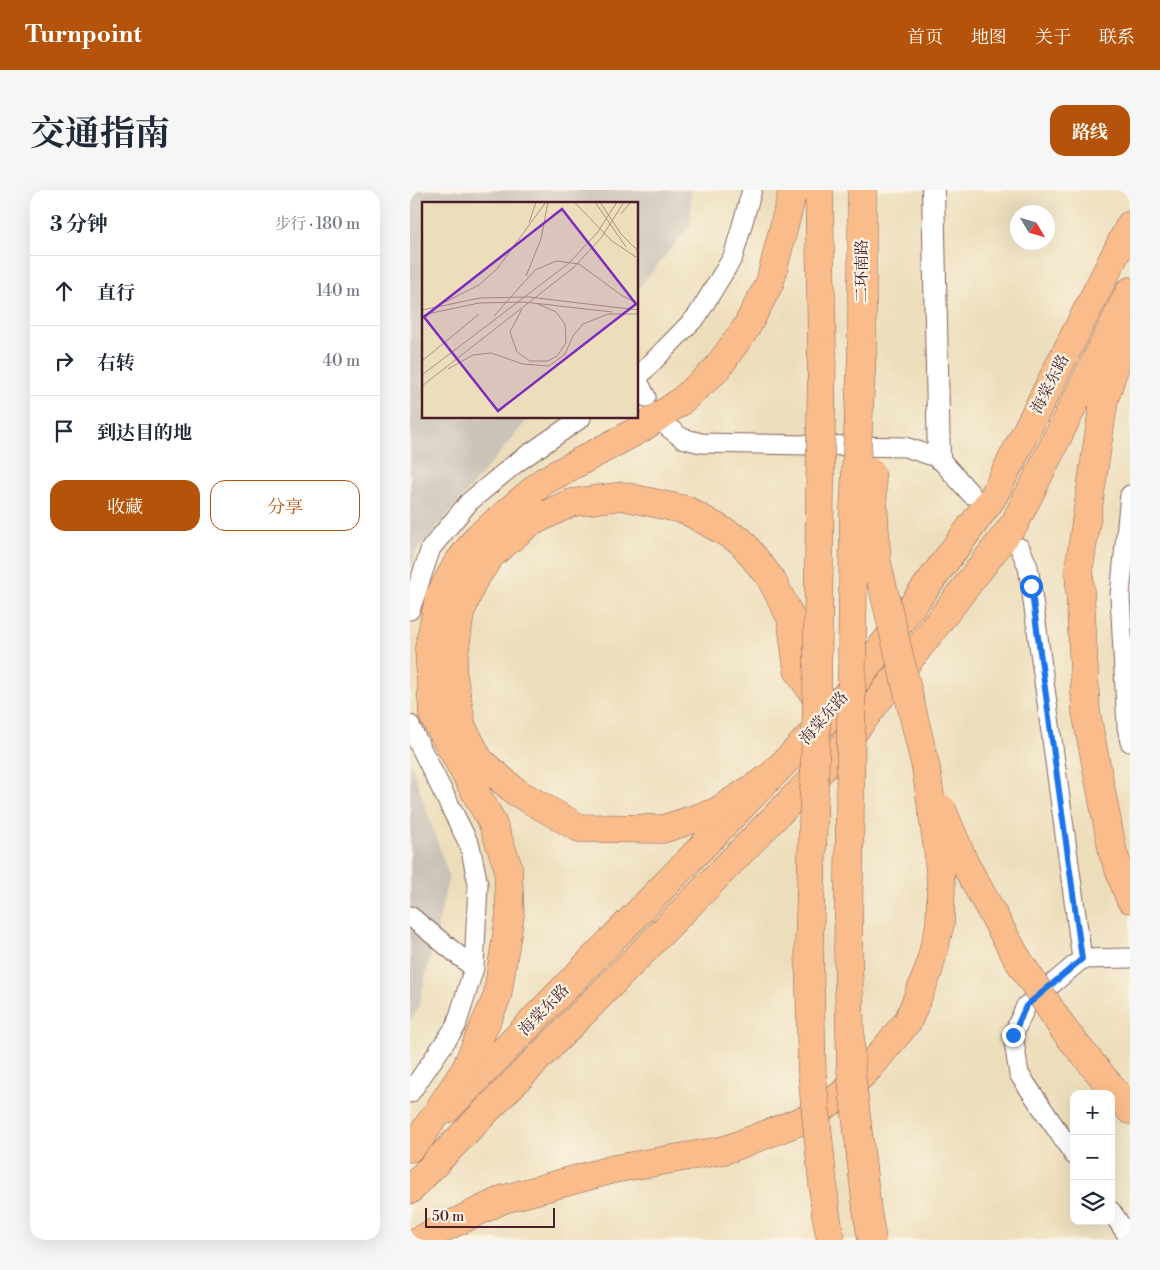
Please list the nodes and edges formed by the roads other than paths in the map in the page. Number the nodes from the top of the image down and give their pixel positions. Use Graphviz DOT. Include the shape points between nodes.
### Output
graph roads {
  1 [pos="752,190"];
  2 [pos="792,190"];
  3 [pos="819,190"];
  4 [pos="862,190"];
  5 [pos="933,190"];
  6 [pos="1130,225"];
  7 [pos="1130,291"];
  8 [pos="1130,318"];
  9 [pos="862,353"];
  10 [pos="639,376"];
  11 [pos="579,419"];
  12 [pos="664,425"];
  13 [pos="939,458"];
  14 [pos="971,494"];
  15 [pos="1130,496"];
  16 [pos="1020,548"];
  17 [pos="410,610"];
  18 [pos="817,699"];
  19 [pos="410,725"];
  20 [pos="1130,742"];
  21 [pos="926,768"];
  22 [pos="770,777"];
  23 [pos="1130,899"];
  24 [pos="410,916"];
  25 [pos="1130,958"];
  26 [pos="1082,959"];
  27 [pos="474,968"];
  28 [pos="410,1093"];
  29 [pos="1130,1110"];
  30 [pos="415,1143"];
  31 [pos="1070,1149"];
  32 [pos="410,1190"];
  33 [pos="1115,1217"];
  34 [pos="1130,1239"];
  35 [pos="419,1240"];
  36 [pos="831,1240"];
  37 [pos="872,1240"];
  1 -- 10 [label="street" via="733,257 697,316"];
  2 -- 30 [label="main road" via="770,282 746,328 715,371 680,402 642,428 544,481 478,537 457,564 439,597 430,648 433,715 492,822 508,868 510,915 497,997 465,1070"];
  3 -- 18 [label="main road, bridge" via="822,352"];
  4 -- 9 [label="main road, 二环南路"];
  5 -- 13 [label="street"];
  6 -- 22 [label="main road, 海棠东路" via="993,497 831,715"];
  7 -- 32 [label="main road, 海棠东路" via="1015,522 835,756"];
  8 -- 23 [label="main road" via="1104,400 1079,569 1086,712 1113,853"];
  9 -- 21 [label="main road, bridge" via="877,563"];
  9 -- 37 [label="main road, bridge" via="854,508 848,951 851,1072"];
  11 -- 17 [label="street" via="516,463 469,502 431,548"];
  12 -- 13 [label="street" via="682,438 702,443 905,447"];
  13 -- 14 [label="street"];
  15 -- 20 [label="street" via="1120,595"];
  16 -- 26 [label="street" via="1031,586"];
  18 -- 22 [label="main road" via="798,670 791,618 771,579 741,541 686,510 622,496 570,504 528,524 492,554 473,581 460,613 452,670 462,727 480,760 516,792 579,828 664,829 716,812"];
  18 -- 36 [label="main road, bridge" via="809,946 812,1074"];
  19 -- 27 [label="street" via="470,846 478,884"];
  21 -- 29 [label="main road, bridge" via="965,864 1017,958 1064,1030"];
  21 -- 35 [label="main road, bridge" via="940,876 940,924 928,972 908,1021 869,1068 840,1096 806,1119 725,1150 614,1169 504,1199"];
  22 -- 30 [label="main road, 海棠东路"];
  24 -- 27 [label="street"];
  25 -- 26 [label="street"];
  26 -- 31 [label="street" via="1026,1006 1013,1035 1019,1074"];
  27 -- 28 [label="street" via="456,1026"];
  33 -- 34 [label="street"];
}
